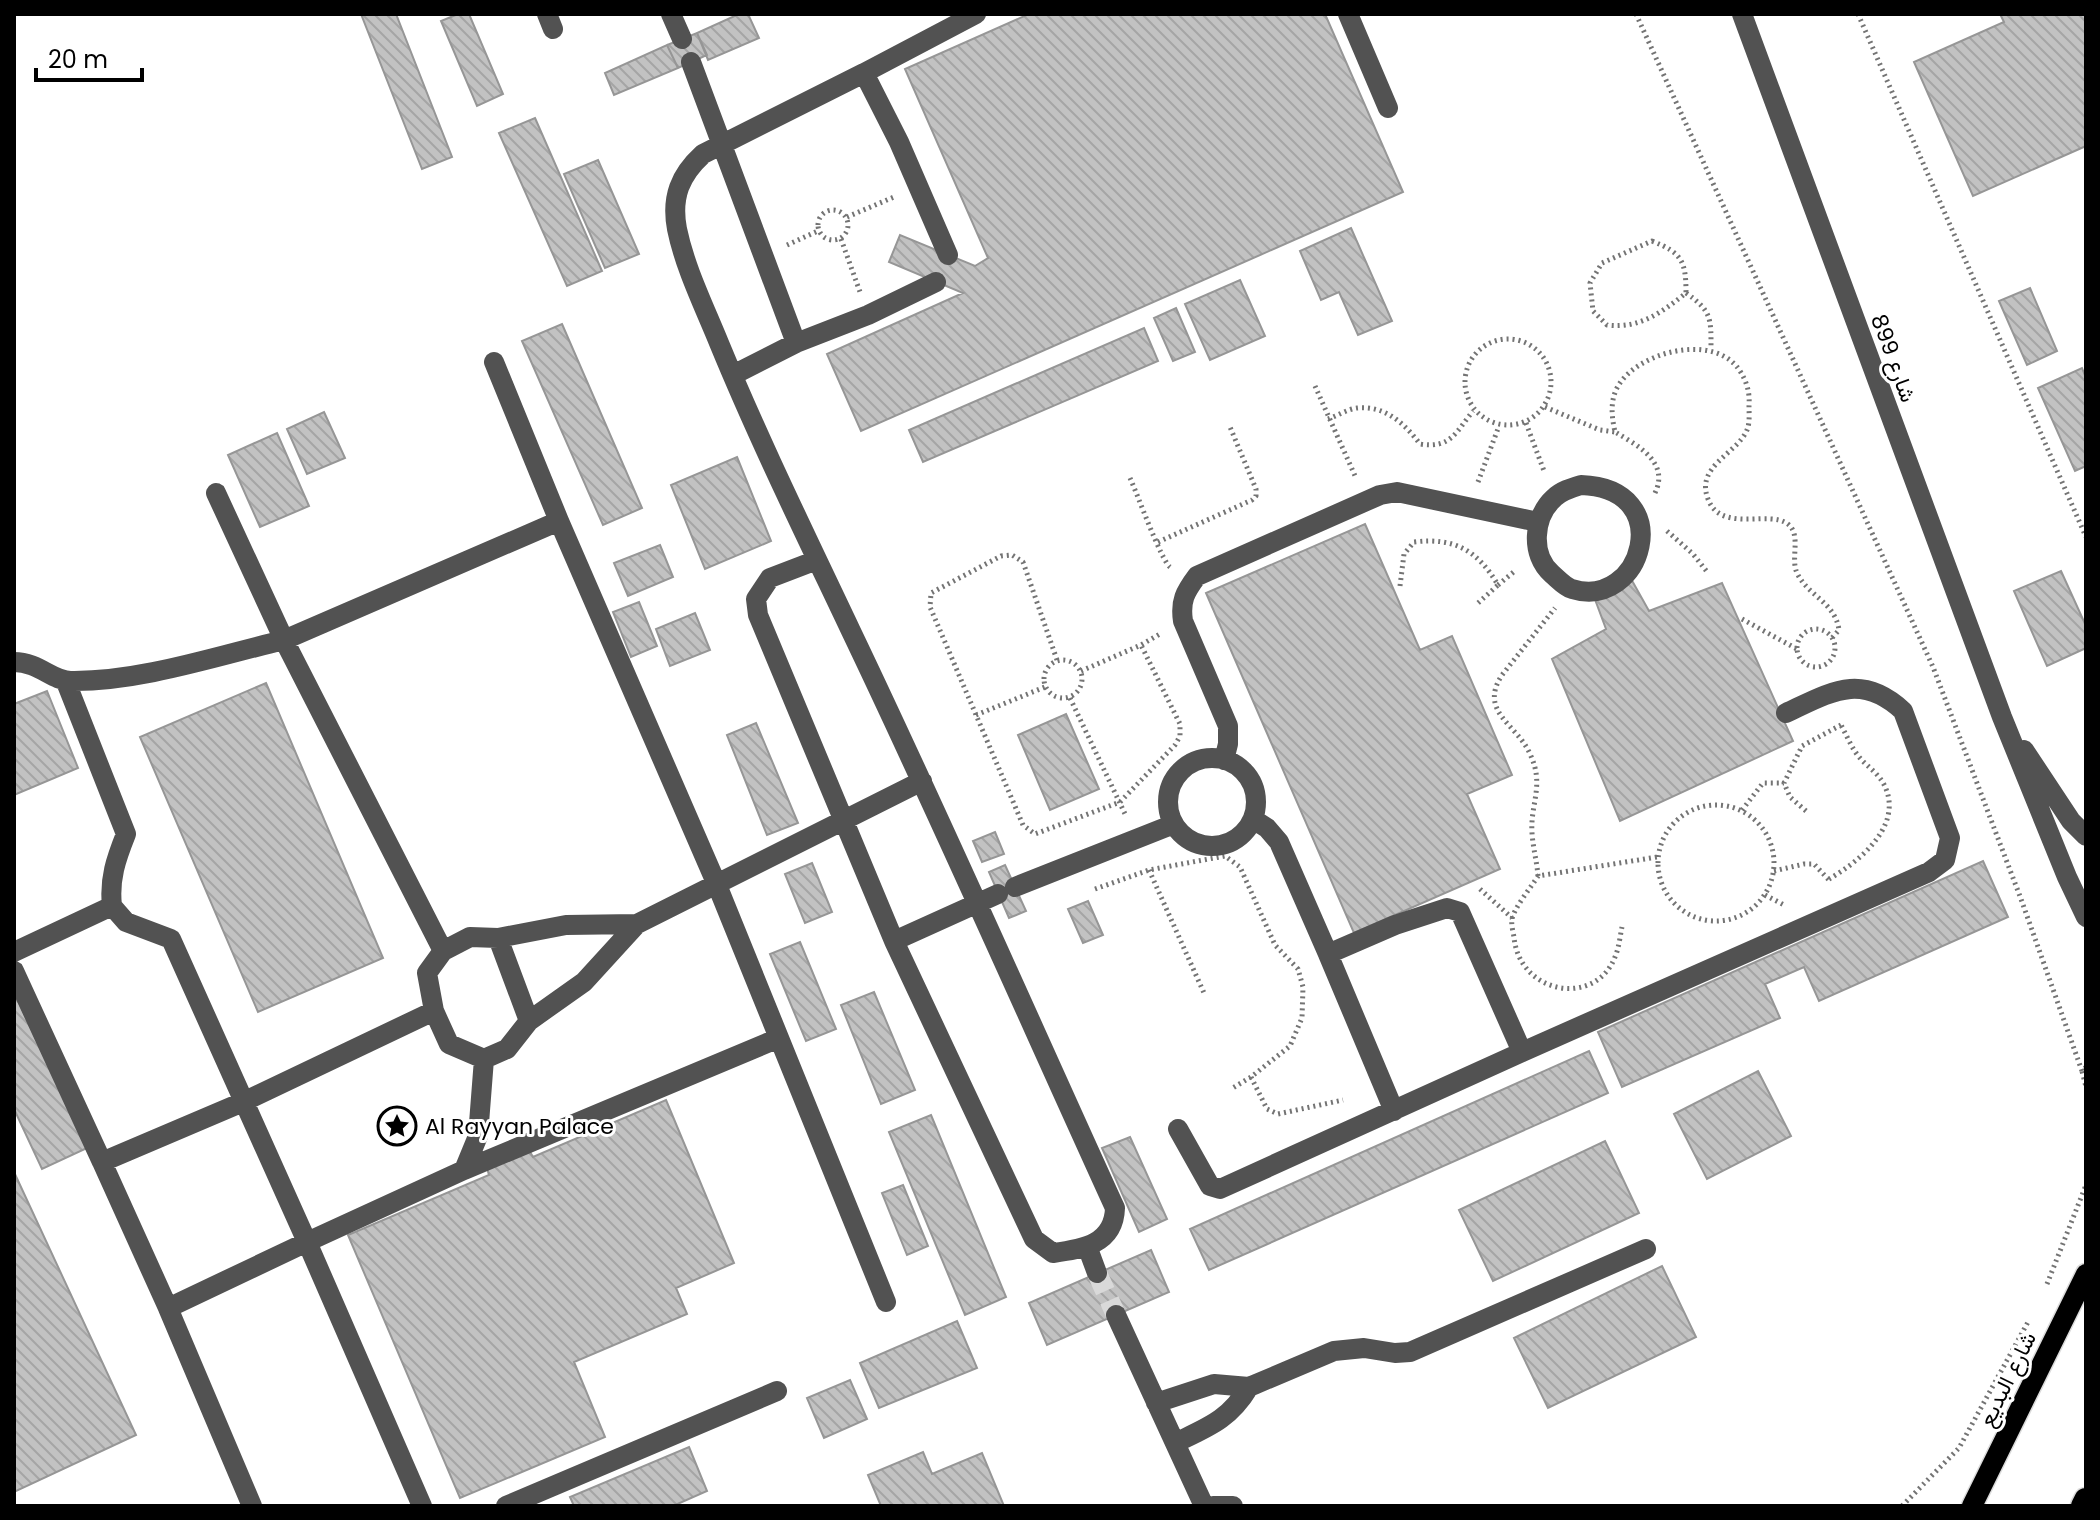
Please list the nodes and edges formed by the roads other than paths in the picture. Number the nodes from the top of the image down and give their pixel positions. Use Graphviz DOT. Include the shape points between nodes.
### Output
graph roads {
  1 [pos="671,14"];
  2 [pos="976,14"];
  3 [pos="1348,14"];
  4 [pos="1742,14"];
  5 [pos="682,39"];
  6 [pos="691,62"];
  7 [pos="864,73"];
  8 [pos="1388,108"];
  9 [pos="721,145"];
  10 [pos="948,255"];
  11 [pos="936,282"];
  12 [pos="796,343"];
  13 [pos="494,362"];
  14 [pos="733,375"];
  15 [pos="216,493"];
  16 [pos="559,521"];
  17 [pos="1538,522"];
  18 [pos="817,560"];
  19 [pos="284,640"];
  20 [pos="14,662"];
  21 [pos="66,682"];
  22 [pos="1786,713"];
  23 [pos="2002,717"];
  24 [pos="1224,760"];
  25 [pos="922,781"];
  26 [pos="1253,819"];
  27 [pos="844,820"];
  28 [pos="1174,824"];
  29 [pos="2086,836"];
  30 [pos="717,885"];
  31 [pos="976,904"];
  32 [pos="112,906"];
  33 [pos="2086,917"];
  34 [pos="637,924"];
  35 [pos="498,938"];
  36 [pos="894,941"];
  37 [pos="443,951"];
  38 [pos="14,952"];
  39 [pos="1328,954"];
  40 [pos="14,971"];
  41 [pos="434,1011"];
  42 [pos="529,1021"];
  43 [pos="779,1038"];
  44 [pos="1522,1052"];
  45 [pos="484,1059"];
  46 [pos="243,1102"];
  47 [pos="1394,1111"];
  48 [pos="1178,1129"];
  49 [pos="102,1162"];
  50 [pos="464,1170"];
  51 [pos="307,1242"];
  52 [pos="1087,1246"];
  53 [pos="1646,1249"];
  54 [pos="1097,1273"];
  55 [pos="2086,1274"];
  56 [pos="886,1302"];
  57 [pos="168,1308"];
  58 [pos="1116,1315"];
  59 [pos="1249,1387"];
  60 [pos="777,1391"];
  61 [pos="1156,1403"];
  62 [pos="1175,1443"];
  63 [pos="2086,1500"];
  64 [pos="252,1506"];
  65 [pos="422,1506"];
  66 [pos="506,1506"];
  67 [pos="1204,1506"];
  68 [pos="1213,1506"];
  69 [pos="1233,1506"];
  70 [pos="1972,1506"];
  71 [pos="2083,1506"];
  1 -- 5 [label="street"];
  2 -- 7 [label="street"];
  3 -- 8 [label="street"];
  4 -- 23 [label="street, شارع 899"];
  6 -- 9 [label="street"];
  7 -- 9 [label="street"];
  7 -- 10 [label="street"];
  9 -- 12 [label="street"];
  9 -- 14 [label="street" via="686,169 675,196 677,228"];
  11 -- 12 [label="street"];
  12 -- 14 [label="street"];
  13 -- 16 [label="street"];
  14 -- 18 [label="street"];
  15 -- 19 [label="street"];
  16 -- 19 [label="street"];
  16 -- 30 [label="street"];
  17 -- 17 [label="street" via="1553,498 1581,485 1597,485 1627,501 1641,532 1640,548 1624,577 1610,586 1571,589 1548,571 1540,556"];
  17 -- 24 [label="street" via="1397,492 1197,576 1180,604 1228,726"];
  18 -- 25 [label="street"];
  18 -- 27 [label="street" via="770,578 756,599 758,615"];
  19 -- 21 [label="street" via="116,680"];
  19 -- 37 [label="street"];
  20 -- 21 [label="street" via="29,662"];
  21 -- 32 [label="street" via="126,834 110,884"];
  22 -- 44 [label="street" via="1850,687 1888,697 1903,711 1950,838 1945,860 1929,872"];
  23 -- 29 [label="street, شارع 899"];
  23 -- 33 [label="street, شارع 899"];
  24 -- 26 [label="street" via="1248,777 1255,791"];
  24 -- 28 [label="street" via="1195,761 1173,781 1169,810"];
  25 -- 27 [label="street"];
  25 -- 31 [label="street"];
  26 -- 28 [label="street" via="1245,831 1222,845 1208,846 1194,842"];
  26 -- 39 [label="street" via="1279,842"];
  27 -- 30 [label="street"];
  27 -- 36 [label="street"];
  28 -- 31 [label="street"];
  30 -- 34 [label="street"];
  30 -- 43 [label="street"];
  31 -- 36 [label="street"];
  31 -- 52 [label="street" via="1115,1208 1115,1223 1105,1237"];
  32 -- 38 [label="street"];
  32 -- 46 [label="street" via="126,922 171,939"];
  34 -- 35 [label="street" via="566,925"];
  34 -- 42 [label="street" via="584,982"];
  35 -- 37 [label="street" via="470,937"];
  35 -- 42 [label="street"];
  36 -- 52 [label="street" via="1034,1239 1053,1253"];
  37 -- 41 [label="street" via="427,973"];
  39 -- 44 [label="street" via="1395,925 1455,909"];
  39 -- 47 [label="street"];
  40 -- 49 [label="street"];
  41 -- 45 [label="street" via="449,1044"];
  41 -- 46 [label="street"];
  42 -- 45 [label="street" via="507,1049"];
  43 -- 50 [label="street"];
  43 -- 56 [label="street"];
  44 -- 47 [label="street"];
  45 -- 50 [label="street" via="478,1136"];
  46 -- 49 [label="street"];
  46 -- 51 [label="street"];
  47 -- 48 [label="street" via="1220,1189 1210,1186"];
  49 -- 57 [label="street"];
  50 -- 51 [label="street"];
  51 -- 57 [label="street"];
  51 -- 65 [label="street"];
  52 -- 54 [label="street"];
  53 -- 59 [label="street" via="1425,1347 1395,1353 1334,1351"];
  55 -- 70 [label="main road, شارع البديع"];
  57 -- 64 [label="street"];
  58 -- 61 [label="street"];
  59 -- 61 [label="street" via="1214,1384"];
  59 -- 62 [label="street" via="1228,1415"];
  60 -- 66 [label="street"];
  61 -- 62 [label="street"];
  62 -- 67 [label="street"];
  63 -- 71 [label="highway"];
  68 -- 69 [label="street"];
}
